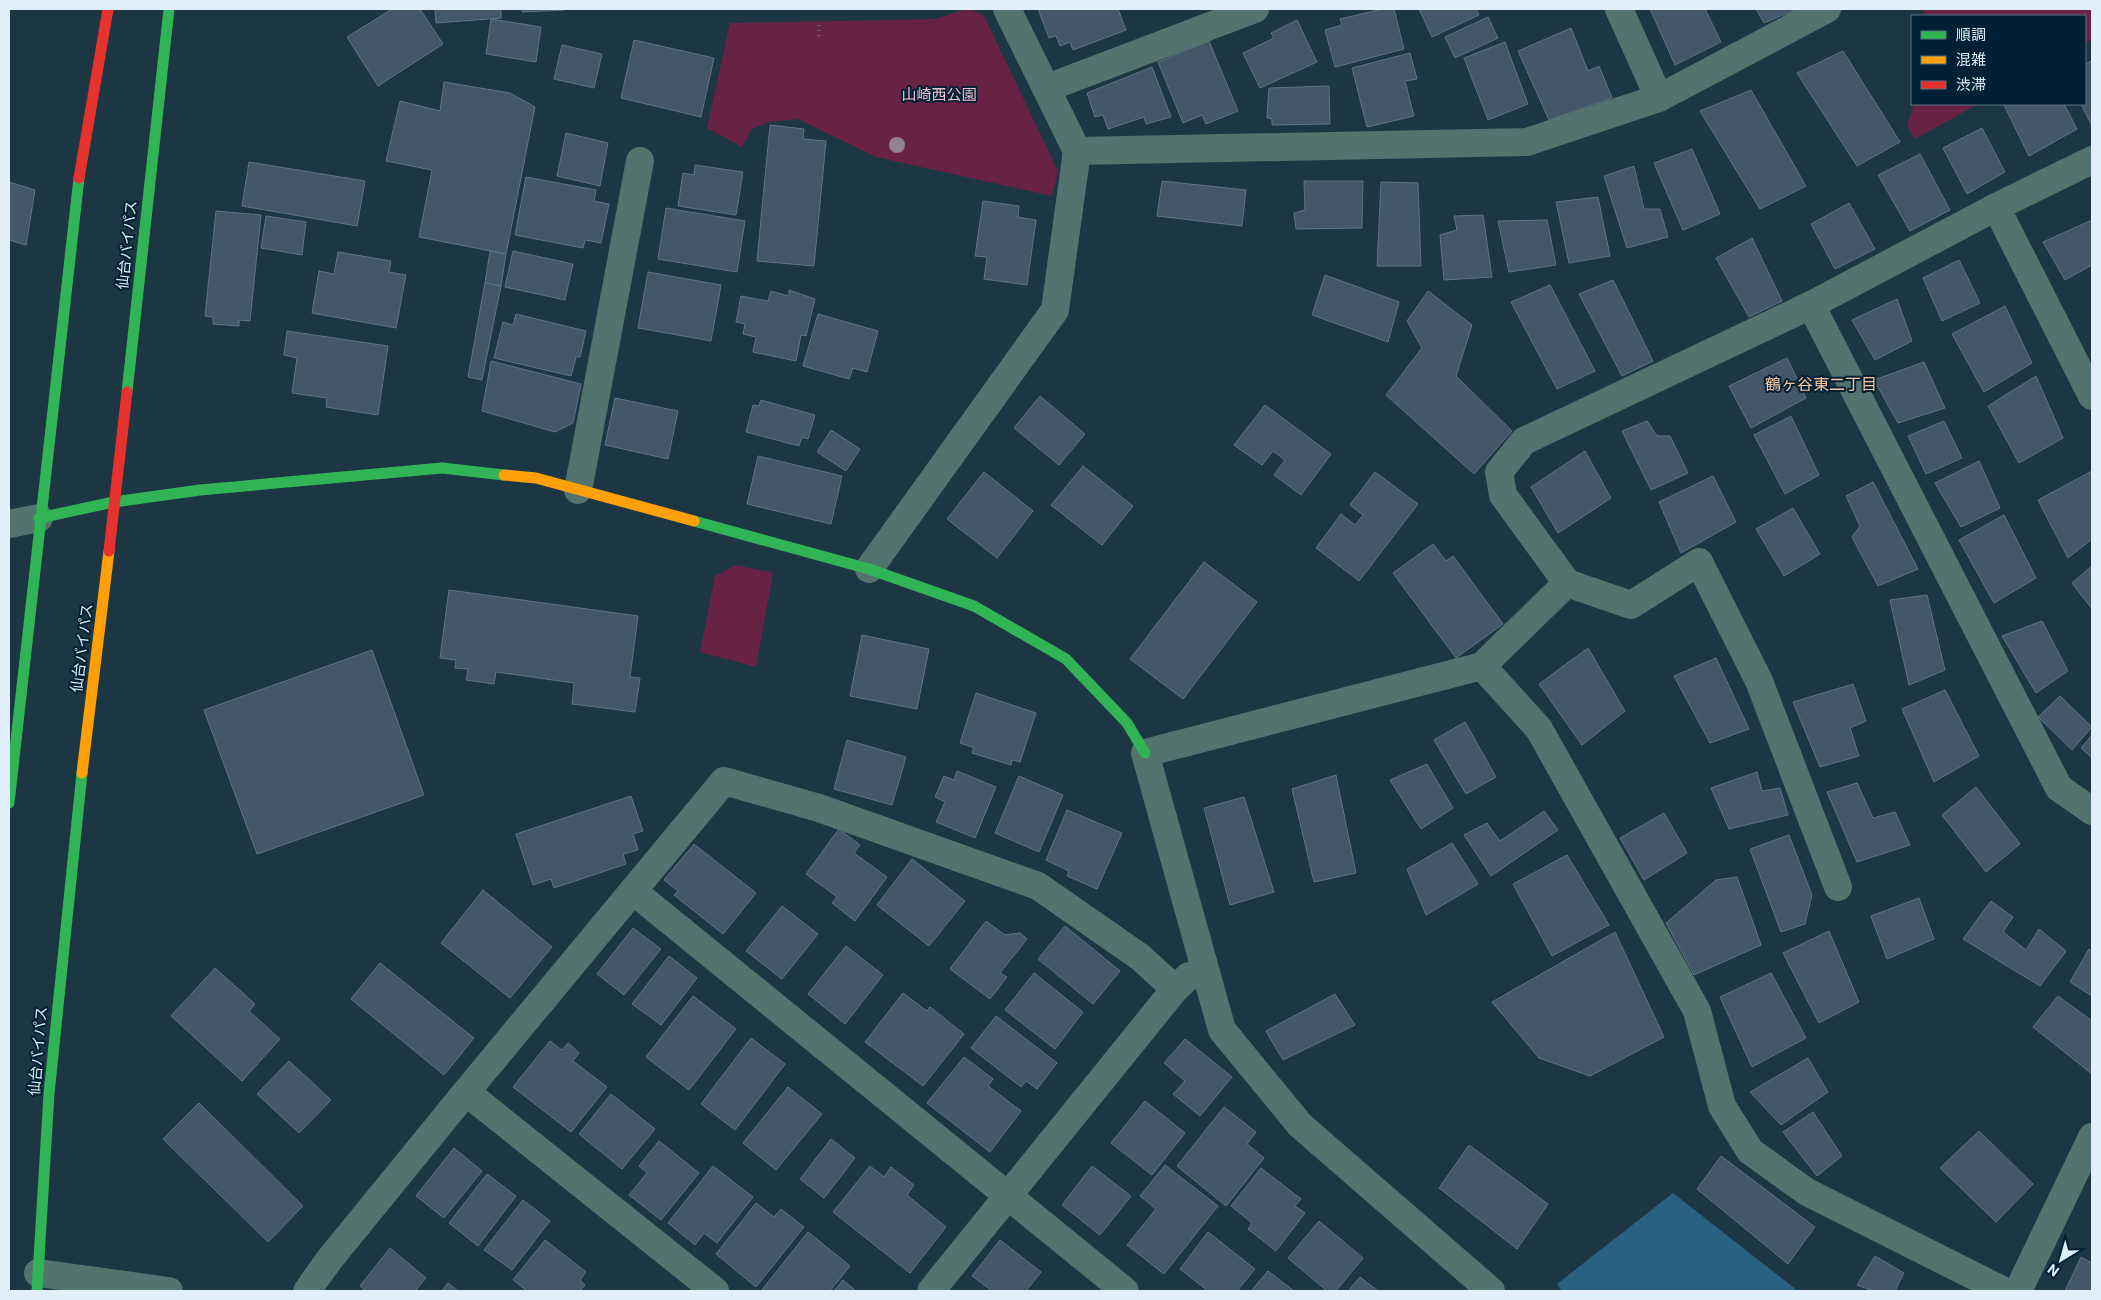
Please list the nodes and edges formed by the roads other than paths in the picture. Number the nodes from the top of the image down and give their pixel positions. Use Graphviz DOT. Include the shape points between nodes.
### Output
graph roads {
  1 [pos="108,9"];
  2 [pos="168,9"];
  3 [pos="1007,9"];
  4 [pos="1255,9"];
  5 [pos="1620,9"];
  6 [pos="1827,9"];
  7 [pos="1047,88"];
  8 [pos="1659,98"];
  9 [pos="1077,151"];
  10 [pos="2092,160"];
  11 [pos="640,161"];
  12 [pos="1996,207"];
  13 [pos="1811,305"];
  14 [pos="2092,396"];
  15 [pos="578,490"];
  16 [pos="114,502"];
  17 [pos="39,518"];
  18 [pos="9,524"];
  19 [pos="869,569"];
  20 [pos="1567,583"];
  21 [pos="1482,666"];
  22 [pos="1144,753"];
  23 [pos="9,803"];
  24 [pos="2092,812"];
  25 [pos="1838,887"];
  26 [pos="633,891"];
  27 [pos="1202,962"];
  28 [pos="1175,988"];
  29 [pos="466,1092"];
  30 [pos="2092,1137"];
  31 [pos="1009,1197"];
  32 [pos="37,1282"];
  33 [pos="169,1291"];
  34 [pos="307,1291"];
  35 [pos="715,1291"];
  36 [pos="931,1291"];
  37 [pos="1125,1291"];
  38 [pos="1491,1291"];
  39 [pos="2004,1291"];
  40 [pos="2018,1291"];
  1 -- 17 [label="main road" via="75,201"];
  2 -- 16 [label="main road, 仙台バイパス"];
  3 -- 7 [label="street"];
  4 -- 7 [label="street"];
  5 -- 8 [label="street"];
  6 -- 8 [label="street"];
  7 -- 9 [label="street"];
  8 -- 9 [label="street" via="1527,142"];
  9 -- 19 [label="street" via="1054,310"];
  10 -- 12 [label="street"];
  11 -- 15 [label="street"];
  12 -- 13 [label="street"];
  12 -- 14 [label="street"];
  13 -- 20 [label="street" via="1524,441 1499,472 1503,495"];
  13 -- 24 [label="street" via="2059,788"];
  15 -- 16 [label="main road" via="536,478 442,468 200,490"];
  15 -- 19 [label="main road"];
  16 -- 17 [label="main road"];
  16 -- 32 [label="main road, 仙台バイパス" via="53,1043"];
  17 -- 18 [label="street"];
  17 -- 23 [label="main road"];
  19 -- 22 [label="main road" via="974,606 1066,659 1127,723"];
  20 -- 21 [label="street"];
  20 -- 25 [label="street" via="1631,605 1699,562 1759,681"];
  21 -- 22 [label="street"];
  21 -- 39 [label="street" via="1539,729 1697,1011 1722,1106 1750,1151 1807,1192"];
  22 -- 27 [label="street"];
  26 -- 28 [label="street" via="724,781 819,808 1038,886 1140,957"];
  26 -- 29 [label="street"];
  26 -- 31 [label="street"];
  27 -- 28 [label="street"];
  27 -- 38 [label="street" via="1222,1030 1300,1126"];
  28 -- 31 [label="street"];
  29 -- 34 [label="street"];
  29 -- 35 [label="street"];
  30 -- 40 [label="street"];
  31 -- 36 [label="street"];
  31 -- 37 [label="street"];
  32 -- 33 [label="street"];
}
